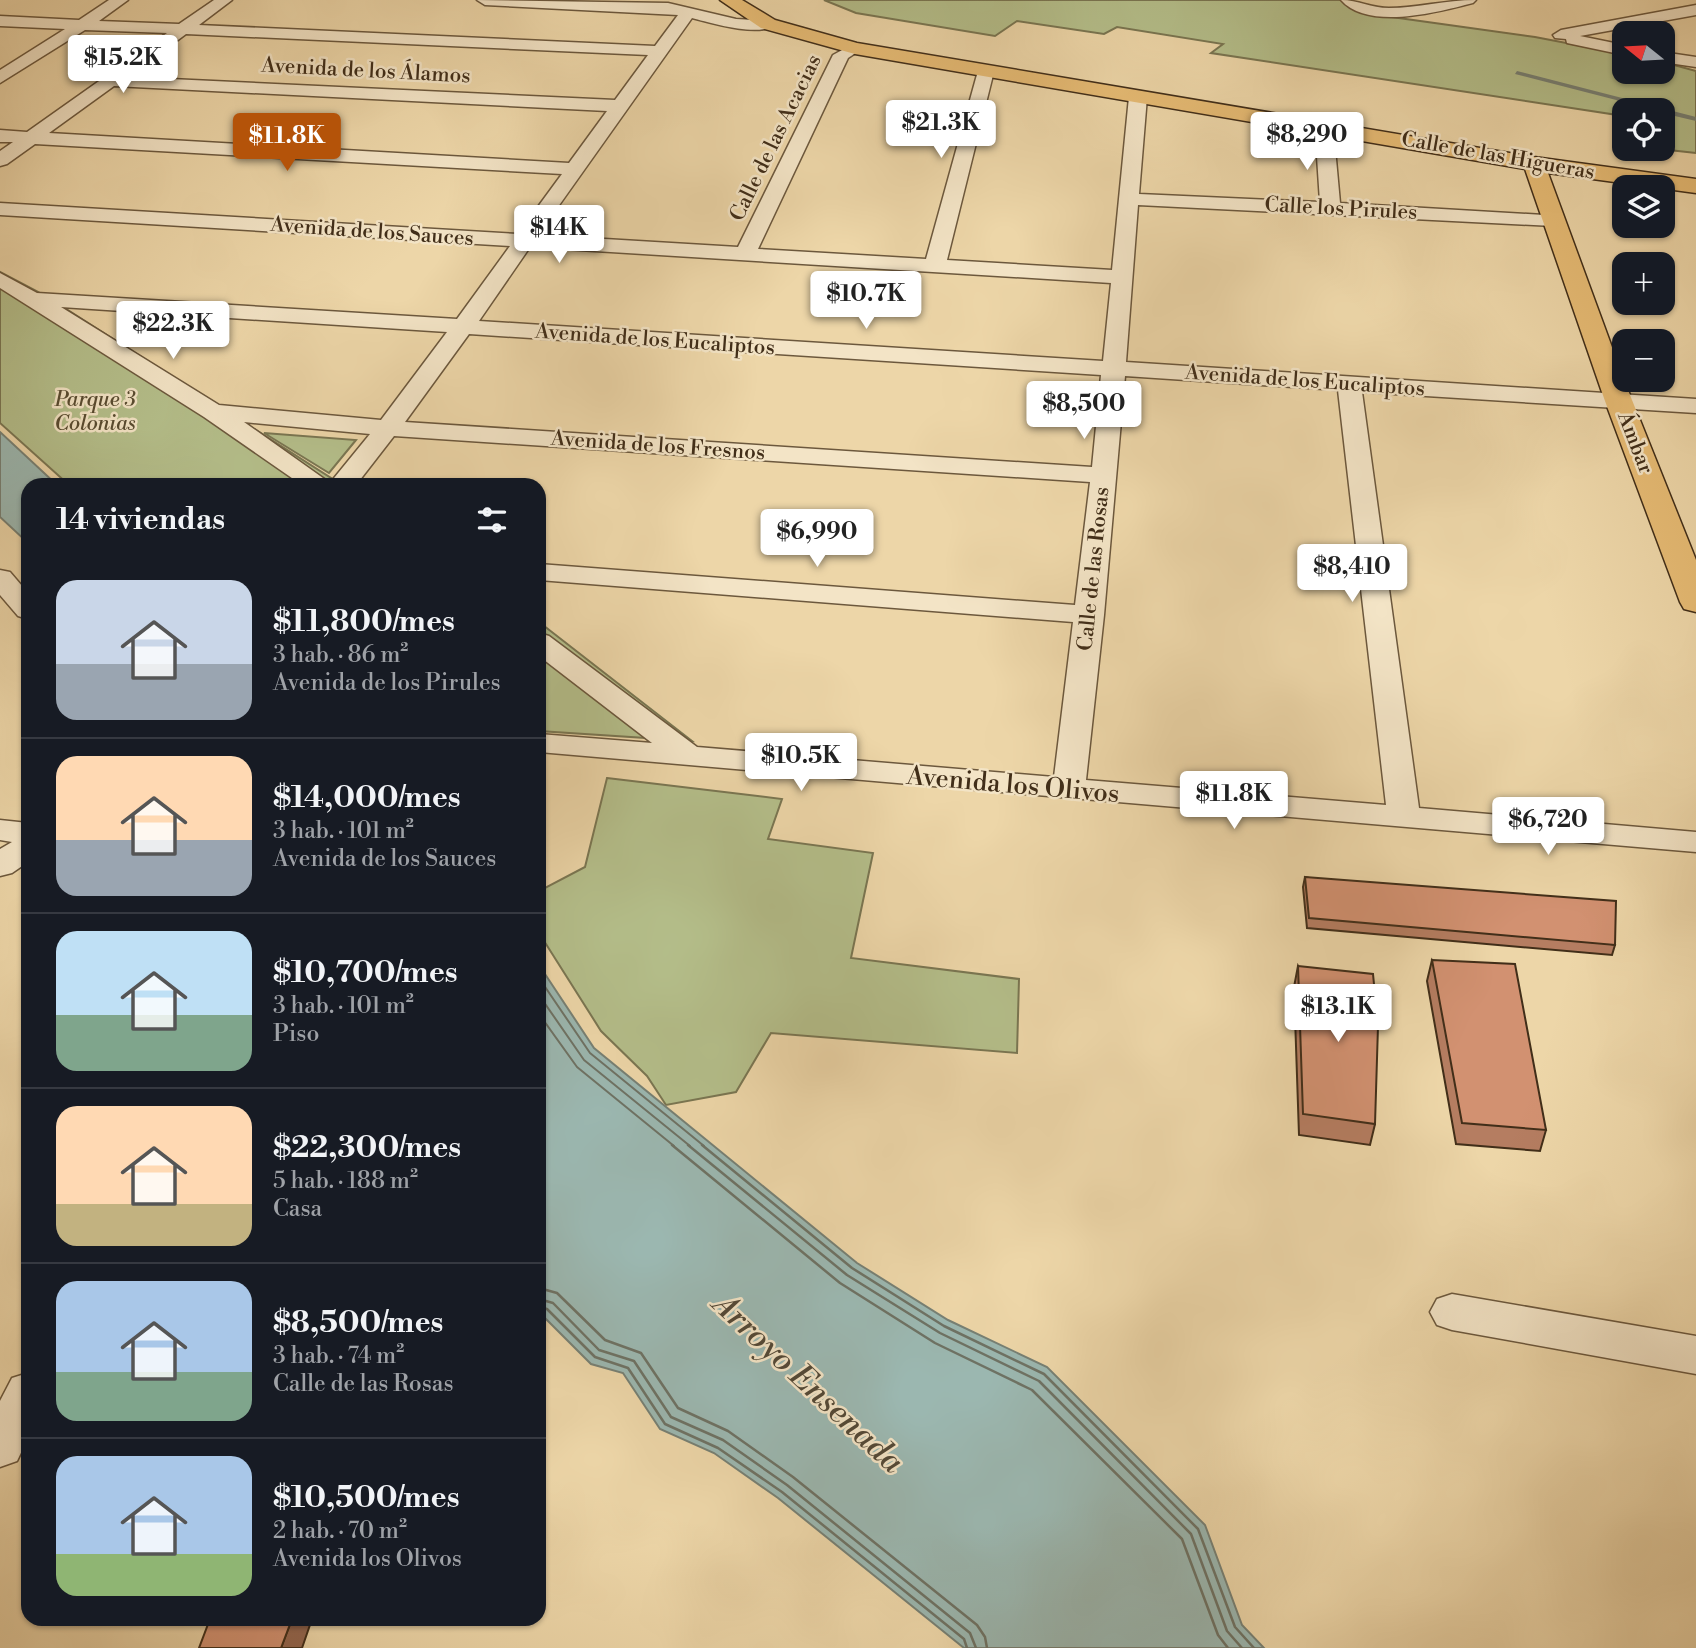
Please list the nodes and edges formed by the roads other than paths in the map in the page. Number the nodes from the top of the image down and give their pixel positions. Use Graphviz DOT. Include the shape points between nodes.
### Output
graph roads {
  1 [pos="120,0"];
  2 [pos="224,0"];
  3 [pos="485,0"];
  4 [pos="709,0"];
  5 [pos="729,0"];
  6 [pos="1349,0"];
  7 [pos="1468,0"];
  8 [pos="1696,10"];
  9 [pos="689,12"];
  10 [pos="0,21"];
  11 [pos="1637,21"];
  12 [pos="83,24"];
  13 [pos="758,25"];
  14 [pos="1612,26"];
  15 [pos="183,29"];
  16 [pos="1612,47"];
  17 [pos="850,50"];
  18 [pos="659,51"];
  19 [pos="12,53"];
  20 [pos="37,54"];
  21 [pos="1675,59"];
  22 [pos="1694,63"];
  23 [pos="984,74"];
  24 [pos="0,78"];
  25 [pos="110,81"];
  26 [pos="1137,100"];
  27 [pos="620,106"];
  28 [pos="1324,130"];
  29 [pos="0,136"];
  30 [pos="30,139"];
  31 [pos="0,160"];
  32 [pos="1534,167"];
  33 [pos="577,169"];
  34 [pos="1612,180"];
  35 [pos="1696,186"];
  36 [pos="1675,191"];
  37 [pos="1696,193"];
  38 [pos="1128,199"];
  39 [pos="1330,208"];
  40 [pos="0,209"];
  41 [pos="1553,219"];
  42 [pos="526,242"];
  43 [pos="745,255"];
  44 [pos="935,266"];
  45 [pos="1121,277"];
  46 [pos="0,279"];
  47 [pos="34,299"];
  48 [pos="464,328"];
  49 [pos="1114,368"];
  50 [pos="1349,384"];
  51 [pos="1619,401"];
  52 [pos="1696,406"];
  53 [pos="212,412"];
  54 [pos="389,428"];
  55 [pos="1104,475"];
  56 [pos="310,478"];
  57 [pos="348,478"];
  58 [pos="546,573"];
  59 [pos="0,578"];
  60 [pos="21,602"];
  61 [pos="1696,602"];
  62 [pos="1090,615"];
  63 [pos="546,647"];
  64 [pos="546,744"];
  65 [pos="690,757"];
  66 [pos="1069,790"];
  67 [pos="1404,818"];
  68 [pos="0,830"];
  69 [pos="21,832"];
  70 [pos="1696,842"];
  71 [pos="21,851"];
  72 [pos="0,865"];
  73 [pos="1452,1312"];
  74 [pos="1696,1354"];
  75 [pos="21,1406"];
  76 [pos="0,1447"];
  1 -- 12 [label="street"];
  2 -- 15 [label="street"];
  3 -- 9 [label="street"];
  4 -- 13 [label="main road, Calle de las Higueras"];
  5 -- 13 [label="main road, Calle de las Higueras"];
  6 -- 7 [label="street" via="1356,7 1381,13"];
  8 -- 11 [label="street"];
  9 -- 13 [label="street"];
  9 -- 18 [label="street"];
  10 -- 12 [label="street"];
  12 -- 15 [label="street"];
  12 -- 20 [label="street"];
  13 -- 17 [label="main road, Calle de las Higueras"];
  14 -- 16 [label="street" via="1561,35"];
  15 -- 18 [label="street"];
  15 -- 25 [label="street"];
  17 -- 23 [label="main road, Calle de las Higueras"];
  17 -- 43 [label="street, Calle de las Acacias" via="841,55"];
  18 -- 27 [label="street"];
  19 -- 20 [label="street"];
  20 -- 24 [label="street"];
  21 -- 22 [label="street"];
  23 -- 26 [label="main road, Calle de las Higueras"];
  23 -- 44 [label="street"];
  25 -- 27 [label="street, Avenida de los Álamos"];
  25 -- 30 [label="street"];
  26 -- 28 [label="main road, Calle de las Higueras"];
  26 -- 38 [label="street, Calle de las Rosas"];
  27 -- 33 [label="street"];
  28 -- 32 [label="main road, Calle de las Higueras"];
  28 -- 39 [label="street"];
  29 -- 30 [label="street"];
  30 -- 31 [label="street"];
  30 -- 33 [label="street"];
  32 -- 34 [label="main road, Calle de las Higueras"];
  32 -- 35 [label="main road, Calle de las Higueras"];
  32 -- 41 [label="main road, Ámbar"];
  33 -- 42 [label="street"];
  36 -- 37 [label="main road"];
  38 -- 39 [label="street, Calle los Pirules"];
  38 -- 45 [label="street, Calle de las Rosas"];
  39 -- 41 [label="street, Calle los Pirules"];
  40 -- 42 [label="street, Avenida de los Sauces"];
  41 -- 51 [label="main road, Ámbar"];
  42 -- 43 [label="street, Avenida de los Sauces"];
  42 -- 48 [label="street"];
  43 -- 44 [label="street, Avenida de los Sauces"];
  44 -- 45 [label="street, Avenida de los Sauces"];
  45 -- 49 [label="street, Calle de las Rosas"];
  46 -- 47 [label="street"];
  47 -- 48 [label="street, Avenida de los Eucaliptos"];
  47 -- 53 [label="street"];
  48 -- 49 [label="street, Avenida de los Eucaliptos"];
  48 -- 54 [label="street"];
  49 -- 50 [label="street, Avenida de los Eucaliptos"];
  49 -- 55 [label="street, Calle de las Rosas"];
  50 -- 51 [label="street, Avenida de los Eucaliptos"];
  50 -- 67 [label="street"];
  51 -- 52 [label="street, Avenida de los Eucaliptos"];
  51 -- 61 [label="main road, Ámbar"];
  53 -- 54 [label="street, Avenida de los Fresnos"];
  53 -- 56 [label="street"];
  54 -- 55 [label="street, Avenida de los Fresnos"];
  54 -- 57 [label="street"];
  55 -- 62 [label="street, Calle de las Rosas"];
  58 -- 62 [label="street"];
  59 -- 60 [label="street"];
  62 -- 66 [label="street, Calle de las Rosas"];
  63 -- 65 [label="street"];
  64 -- 65 [label="street, Avenida los Olivos"];
  65 -- 66 [label="street, Avenida los Olivos"];
  66 -- 67 [label="street, Avenida los Olivos"];
  67 -- 70 [label="street, Avenida los Olivos"];
  68 -- 69 [label="street"];
  71 -- 72 [label="street"];
  73 -- 74 [label="street"];
  75 -- 76 [label="street"];
}
